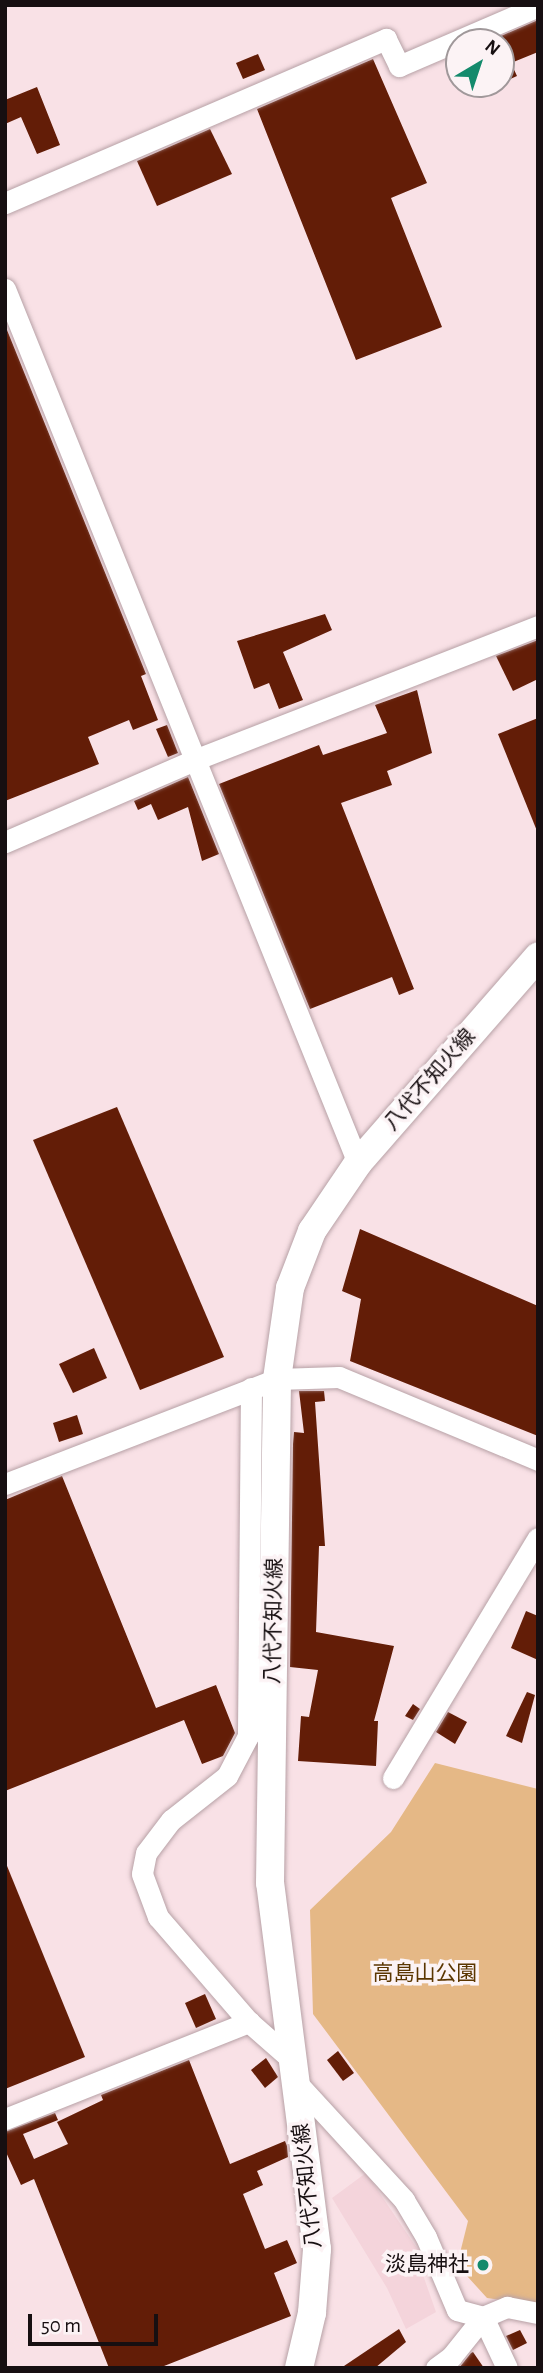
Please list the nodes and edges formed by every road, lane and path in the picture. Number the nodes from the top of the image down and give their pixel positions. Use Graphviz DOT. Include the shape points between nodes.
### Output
graph roads {
  1 [pos="538,6"];
  2 [pos="5,203"];
  3 [pos="5,289"];
  4 [pos="538,626"];
  5 [pos="197,759"];
  6 [pos="5,842"];
  7 [pos="538,957"];
  8 [pos="358,1163"];
  9 [pos="264,1384"];
  10 [pos="538,1460"];
  11 [pos="5,1484"];
  12 [pos="538,1538"];
  13 [pos="393,1778"];
  14 [pos="249,2022"];
  15 [pos="293,2070"];
  16 [pos="5,2119"];
  17 [pos="538,2314"];
  18 [pos="483,2317"];
  19 [pos="299,2368"];
  20 [pos="436,2368"];
  21 [pos="507,2368"];
  1 -- 2 [label="street" via="399,66 386,39"];
  3 -- 5 [label="street"];
  4 -- 5 [label="street"];
  5 -- 6 [label="street"];
  5 -- 8 [label="street"];
  7 -- 8 [label="main road, 八代不知火線"];
  8 -- 9 [label="main road, 八代不知火線" via="299,1259"];
  9 -- 10 [label="street" via="339,1377"];
  9 -- 11 [label="street"];
  9 -- 14 [label="street" via="248,1736 227,1776 171,1820 146,1853 142,1874 158,1917"];
  9 -- 15 [label="main road, 八代不知火線" via="270,1883"];
  12 -- 13 [label="street"];
  14 -- 15 [label="street"];
  14 -- 16 [label="street"];
  15 -- 18 [label="street" via="404,2200 457,2310"];
  15 -- 19 [label="main road, 八代不知火線" via="317,2249 312,2313"];
  17 -- 18 [label="street" via="507,2308"];
  18 -- 20 [label="street" via="451,2357"];
  18 -- 21 [label="street"];
}
